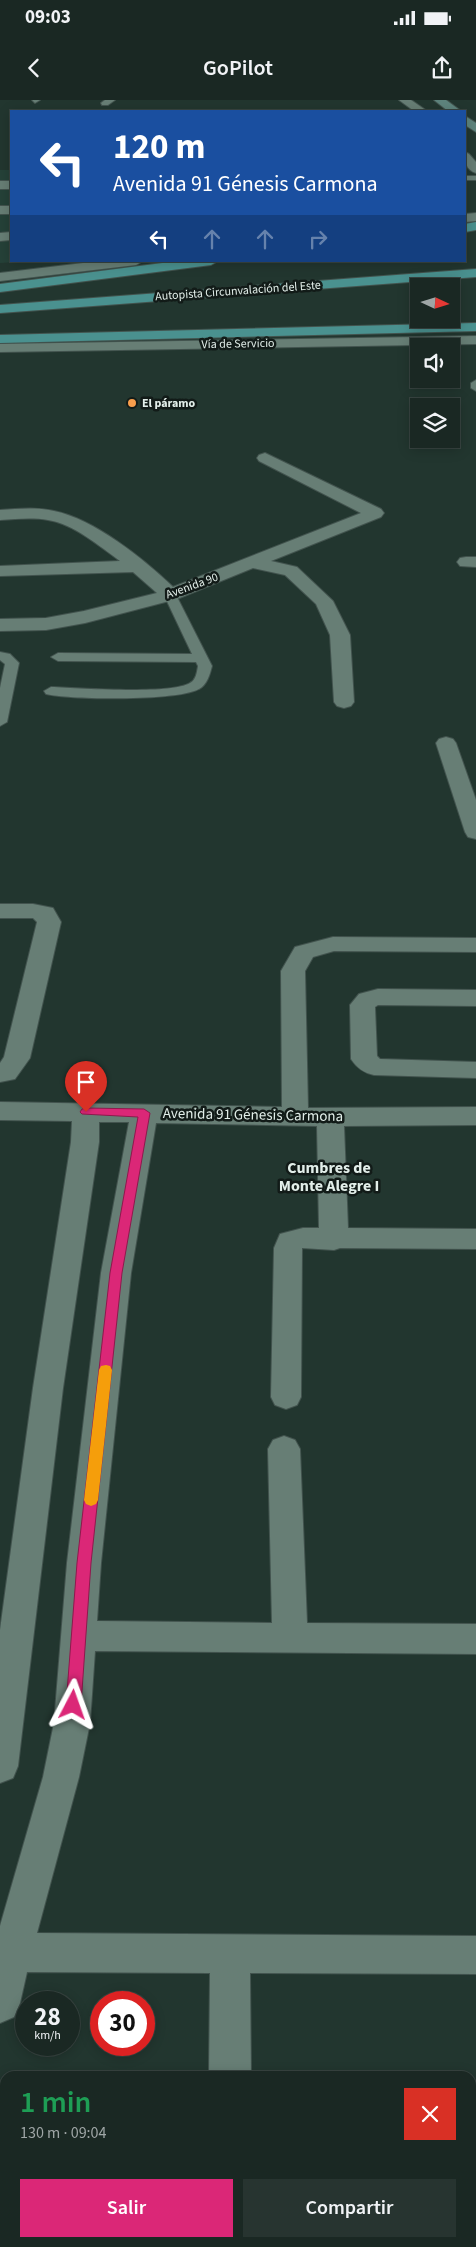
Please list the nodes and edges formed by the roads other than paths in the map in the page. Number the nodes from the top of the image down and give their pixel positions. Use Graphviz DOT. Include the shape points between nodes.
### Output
graph roads {
  1 [pos="404,100"];
  2 [pos="439,100"];
  3 [pos="419,110"];
  4 [pos="454,110"];
  5 [pos="466,120"];
  6 [pos="476,129"];
  7 [pos="466,157"];
  8 [pos="476,169"];
  9 [pos="128,262"];
  10 [pos="203,262"];
  11 [pos="476,274"];
  12 [pos="0,277"];
  13 [pos="0,288"];
  14 [pos="410,292"];
  15 [pos="379,294"];
  16 [pos="359,296"];
  17 [pos="259,304"];
  18 [pos="0,309"];
  19 [pos="476,327"];
  20 [pos="0,339"];
  21 [pos="476,340"];
  22 [pos="0,348"];
  23 [pos="476,383"];
  24 [pos="476,388"];
  25 [pos="265,458"];
  26 [pos="0,514"];
  27 [pos="255,562"];
  28 [pos="138,566"];
  29 [pos="0,571"];
  30 [pos="170,595"];
  31 [pos="0,624"];
  32 [pos="0,656"];
  33 [pos="58,657"];
  34 [pos="201,658"];
  35 [pos="51,692"];
  36 [pos="344,702"];
  37 [pos="0,722"];
  38 [pos="446,743"];
  39 [pos="476,832"];
  40 [pos="0,911"];
  41 [pos="476,945"];
  42 [pos="476,998"];
  43 [pos="476,1070"];
  44 [pos="0,1074"];
  45 [pos="0,1111"];
  46 [pos="86,1112"];
  47 [pos="144,1113"];
  48 [pos="295,1116"];
  49 [pos="476,1116"];
  50 [pos="330,1117"];
  51 [pos="476,1239"];
  52 [pos="334,1240"];
  53 [pos="286,1397"];
  54 [pos="284,1449"];
  55 [pos="78,1636"];
  56 [pos="290,1637"];
  57 [pos="476,1639"];
  58 [pos="0,1766"];
  59 [pos="6,1952"];
  60 [pos="230,1953"];
  61 [pos="476,1955"];
  62 [pos="0,2003"];
  63 [pos="230,2071"];
  1 -- 3 [label="street"];
  2 -- 4 [label="street"];
  5 -- 6 [label="street"];
  7 -- 8 [label="street"];
  9 -- 12 [label="street"];
  10 -- 13 [label="highway"];
  11 -- 18 [label="highway, Autopista Circunvalación del Este"];
  14 -- 15 [label="highway"];
  16 -- 17 [label="highway, Autopista Circunvalación del Este"];
  19 -- 20 [label="highway"];
  21 -- 22 [label="street, Vía de Servicio"];
  23 -- 24 [label="lane"];
  25 -- 27 [label="street, Avenida 90" via="375,513"];
  26 -- 28 [label="street" via="55,516 73,522"];
  27 -- 30 [label="street, Avenida 90"];
  27 -- 36 [label="street" via="291,572 324,601 340,635"];
  28 -- 29 [label="street"];
  28 -- 30 [label="street"];
  30 -- 31 [label="street, Avenida 90" via="46,624"];
  30 -- 34 [label="lane"];
  32 -- 37 [label="lane" via="12,663"];
  33 -- 34 [label="lane"];
  34 -- 35 [label="lane" via="205,666 202,678 194,686 180,691"];
  38 -- 39 [label="street"];
  40 -- 44 [label="street" via="44,913 49,922 17,1058 6,1073"];
  41 -- 48 [label="street" via="333,944 304,952 293,971"];
  42 -- 43 [label="street" via="378,997 368,999 362,1005 364,1059 374,1066"];
  45 -- 46 [label="street, Avenida 91 Génesis Carmona"];
  46 -- 47 [label="street, Avenida 91 Génesis Carmona"];
  46 -- 58 [label="street" via="85,1142 48,1388"];
  47 -- 48 [label="street, Avenida 91 Génesis Carmona"];
  47 -- 55 [label="street" via="116,1273"];
  48 -- 50 [label="street, Avenida 91 Génesis Carmona"];
  49 -- 50 [label="street, Avenida 91 Génesis Carmona"];
  50 -- 52 [label="street"];
  51 -- 52 [label="street"];
  52 -- 53 [label="street" via="290,1240"];
  54 -- 56 [label="street"];
  55 -- 56 [label="street"];
  55 -- 59 [label="street" via="72,1723 61,1777"];
  56 -- 57 [label="street"];
  59 -- 60 [label="street"];
  59 -- 62 [label="street"];
  60 -- 61 [label="street"];
  60 -- 63 [label="street"];
}
